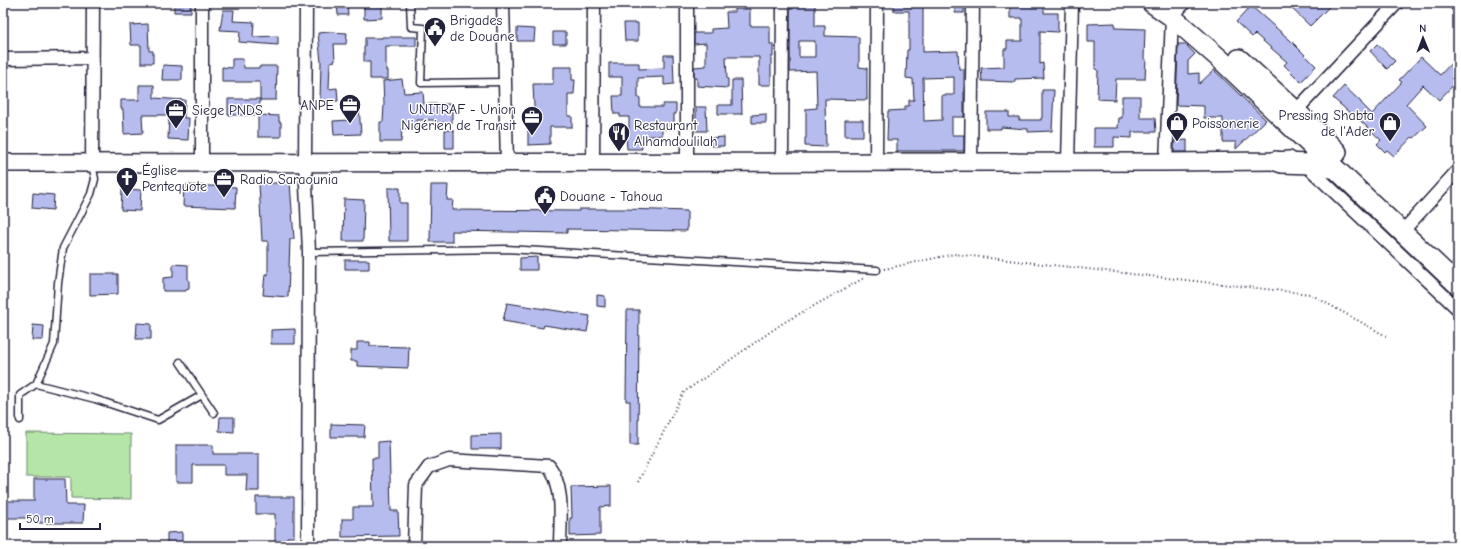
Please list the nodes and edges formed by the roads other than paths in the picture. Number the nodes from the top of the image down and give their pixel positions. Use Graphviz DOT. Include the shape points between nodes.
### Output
graph roads {
  1 [pos="93,3"];
  2 [pos="202,3"];
  3 [pos="306,3"];
  4 [pos="410,3"];
  5 [pos="503,3"];
  6 [pos="594,3"];
  7 [pos="687,3"];
  8 [pos="783,3"];
  9 [pos="877,3"];
  10 [pos="973,3"];
  11 [pos="1072,3"];
  12 [pos="1152,3"];
  13 [pos="1397,3"];
  14 [pos="1455,3"];
  15 [pos="1458,6"];
  16 [pos="1178,7"];
  17 [pos="92,58"];
  18 [pos="3,59"];
  19 [pos="505,82"];
  20 [pos="1291,116"];
  21 [pos="1331,159"];
  22 [pos="971,162"];
  23 [pos="1068,162"];
  24 [pos="1166,162"];
  25 [pos="1276,162"];
  26 [pos="3,163"];
  27 [pos="92,163"];
  28 [pos="202,163"];
  29 [pos="305,163"];
  30 [pos="507,163"];
  31 [pos="593,163"];
  32 [pos="687,163"];
  33 [pos="782,163"];
  34 [pos="876,163"];
  35 [pos="1304,164"];
  36 [pos="1458,170"];
  37 [pos="1406,227"];
  38 [pos="309,252"];
  39 [pos="1458,267"];
  40 [pos="877,270"];
  41 [pos="1458,285"];
  42 [pos="1458,309"];
  43 [pos="180,362"];
  44 [pos="36,384"];
  45 [pos="202,395"];
  46 [pos="214,413"];
  47 [pos="20,420"];
  48 [pos="308,546"];
  49 [pos="414,546"];
  50 [pos="560,546"];
  1 -- 17 [label="street"];
  2 -- 28 [label="street"];
  3 -- 29 [label="street"];
  4 -- 19 [label="lane" via="411,27 423,28 421,83"];
  5 -- 19 [label="street"];
  6 -- 31 [label="street"];
  7 -- 32 [label="street"];
  8 -- 33 [label="street"];
  9 -- 34 [label="street"];
  10 -- 22 [label="street"];
  11 -- 23 [label="street"];
  12 -- 16 [label="main road"];
  13 -- 20 [label="street"];
  14 -- 15 [label="street"];
  16 -- 20 [label="main road" via="1220,59"];
  16 -- 24 [label="street"];
  17 -- 18 [label="street"];
  17 -- 27 [label="street"];
  19 -- 30 [label="street"];
  20 -- 21 [label="main road"];
  21 -- 25 [label="street"];
  21 -- 35 [label="main road" via="1318,165"];
  21 -- 37 [label="main road"];
  22 -- 23 [label="street"];
  22 -- 34 [label="street"];
  23 -- 24 [label="street"];
  24 -- 25 [label="street"];
  25 -- 35 [label="main road"];
  26 -- 27 [label="street"];
  27 -- 28 [label="street"];
  27 -- 44 [label="lane" via="95,179 91,194 63,248 54,344"];
  28 -- 29 [label="street"];
  29 -- 30 [label="street"];
  29 -- 38 [label="street"];
  30 -- 31 [label="street"];
  31 -- 32 [label="street"];
  32 -- 33 [label="street"];
  33 -- 34 [label="street"];
  35 -- 42 [label="street"];
  36 -- 37 [label="street"];
  37 -- 39 [label="main road"];
  37 -- 41 [label="main road"];
  38 -- 40 [label="lane" via="506,249"];
  38 -- 48 [label="street"];
  43 -- 45 [label="lane"];
  44 -- 45 [label="lane" via="95,399 158,420"];
  44 -- 47 [label="lane" via="20,395"];
  45 -- 46 [label="lane"];
  49 -- 50 [label="street" via="416,485 429,466 449,460 549,466 555,475 560,498"];
}
